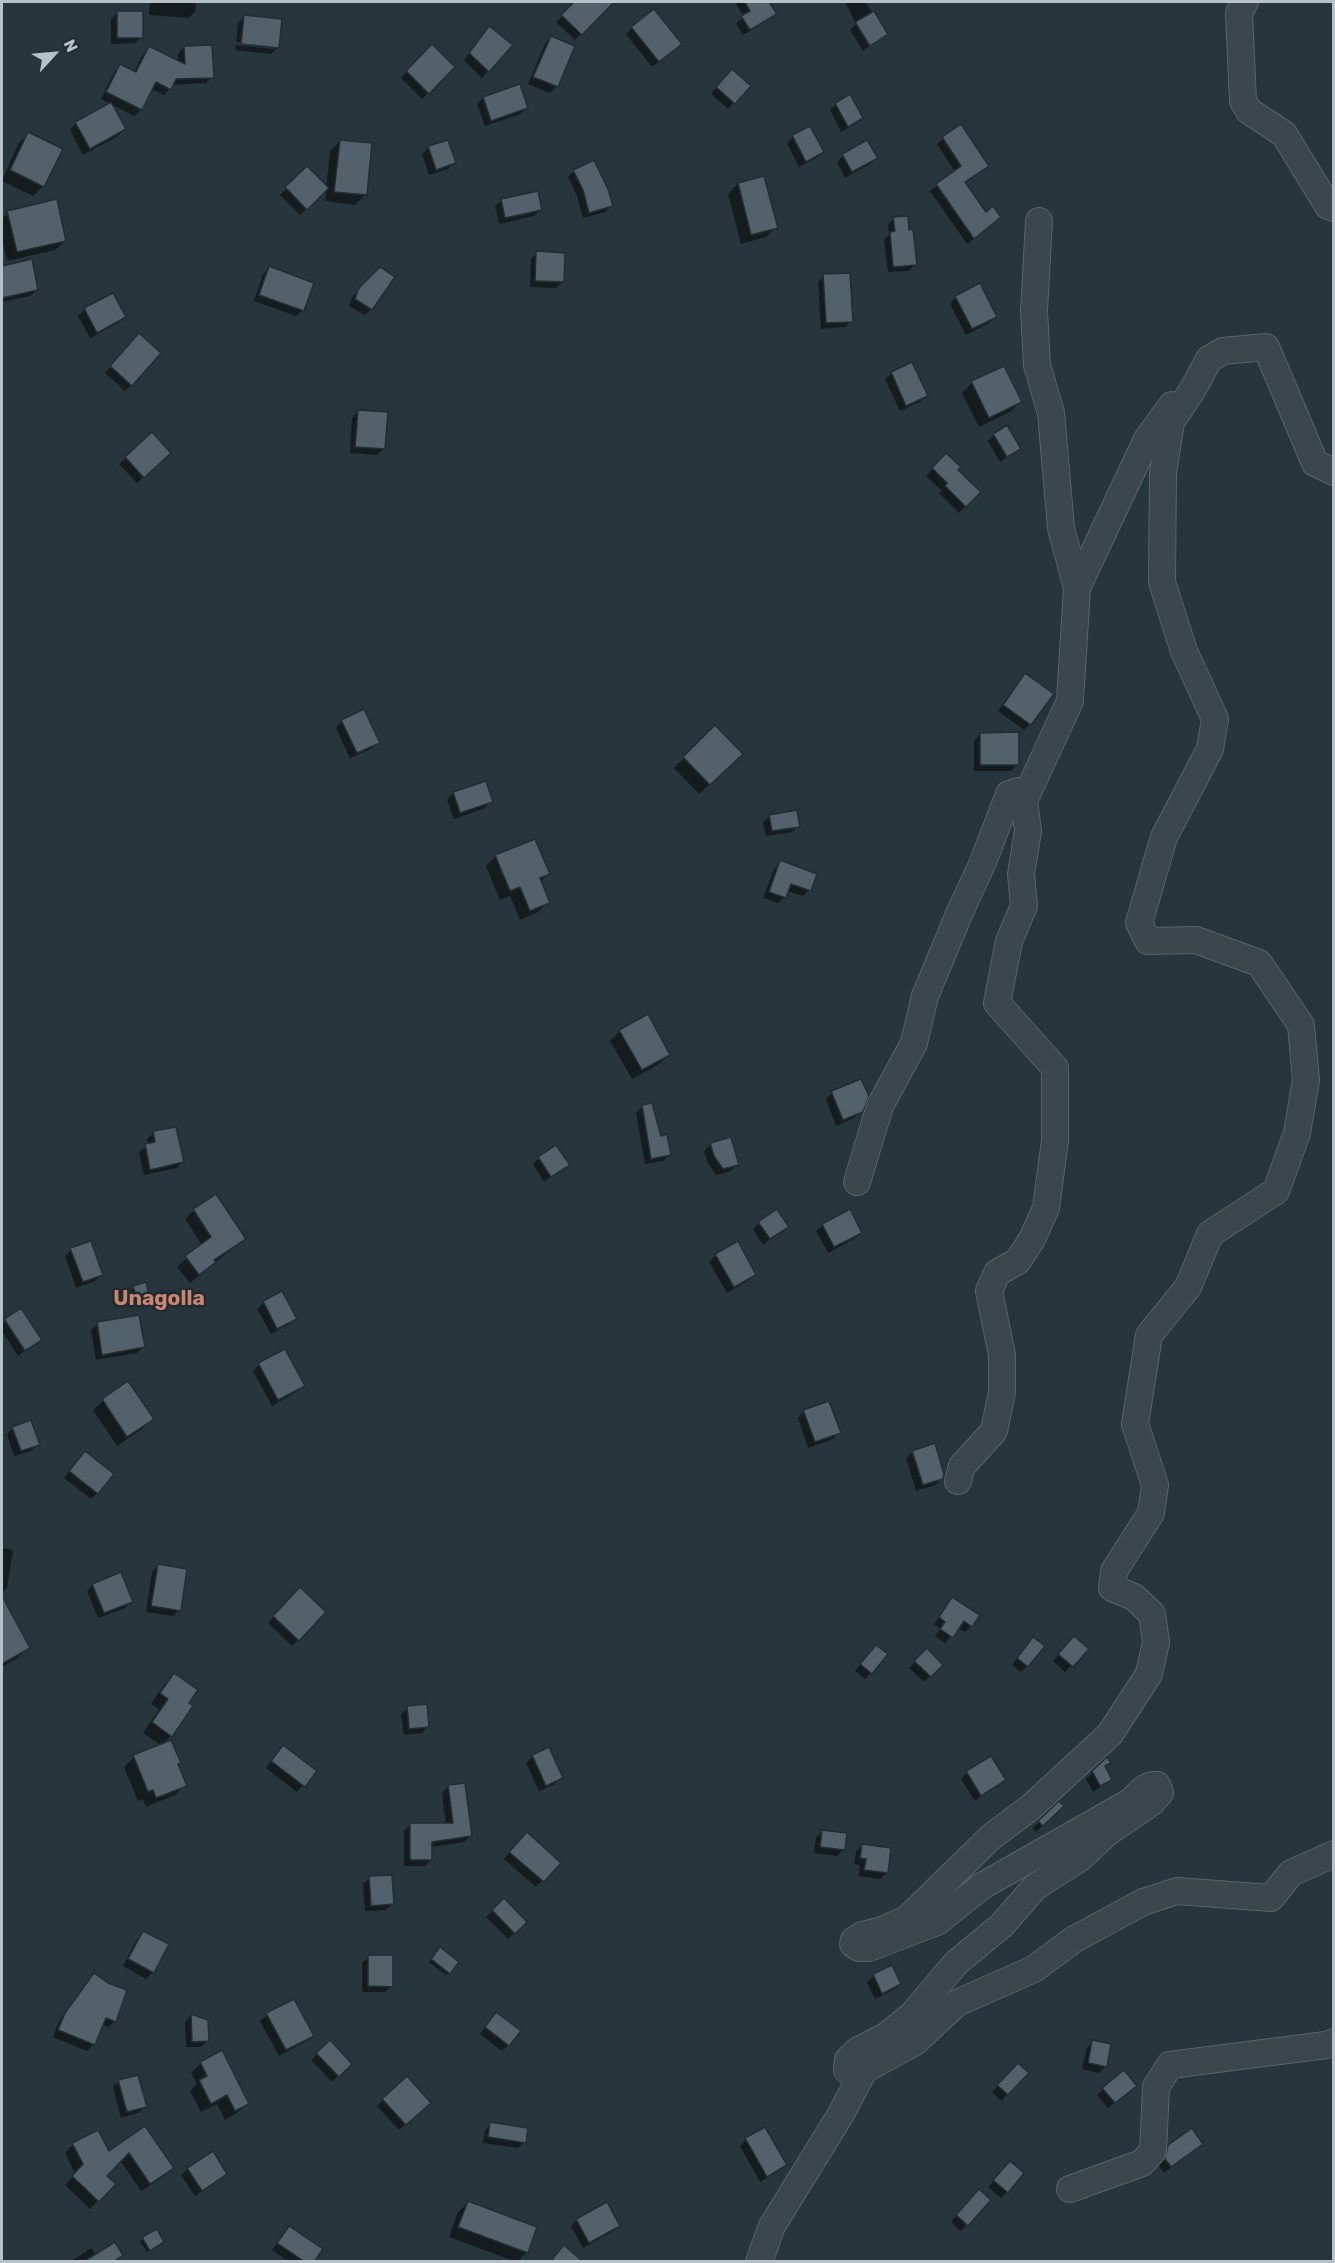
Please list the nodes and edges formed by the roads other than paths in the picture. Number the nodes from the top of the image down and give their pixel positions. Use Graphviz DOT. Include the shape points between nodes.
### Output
graph roads {
  1 [pos="1245,2"];
  2 [pos="1334,208"];
  3 [pos="1039,221"];
  4 [pos="1193,389"];
  5 [pos="1334,471"];
  6 [pos="1077,588"];
  7 [pos="1024,801"];
  8 [pos="857,1182"];
  9 [pos="958,1481"];
  10 [pos="1334,1854"];
  11 [pos="1334,2042"];
  12 [pos="864,2070"];
  13 [pos="1070,2189"];
  14 [pos="759,2262"];
  1 -- 2 [label="street" via="1239,13 1243,101 1249,111 1284,134 1328,206"];
  3 -- 6 [label="street" via="1034,311 1037,365 1051,413 1061,528"];
  4 -- 5 [label="street" via="1209,359 1223,351 1266,347 1315,462"];
  4 -- 6 [label="street" via="1178,397 1147,439"];
  4 -- 12 [label="street" via="1171,422 1163,473 1162,582 1184,651 1215,719 1210,749 1164,837 1138,924 1148,941 1196,940 1259,963 1301,1025 1306,1080 1297,1133 1276,1191 1210,1234 1188,1287 1149,1335 1135,1424 1155,1485 1151,1513 1114,1571 1112,1588 1134,1597 1152,1614 1156,1642 1149,1674 1110,1734 1031,1807 991,1837 907,1919 862,1935 853,1944 869,1948 937,1922 982,1886 1130,1802 1145,1787 1157,1785 1161,1793 1107,1833 1080,1859 1035,1887 1002,1925 956,1963 911,2016 886,2036 857,2050 848,2060 847,2070"];
  6 -- 7 [label="street" via="1070,701"];
  7 -- 8 [label="street" via="1018,791 1010,794 926,996 914,1043 880,1106"];
  7 -- 9 [label="street" via="1028,831 1020,874 1024,906 1010,941 997,1003 1055,1068 1055,1140 1046,1208 1018,1261 997,1273 989,1291 1002,1355 1002,1392 994,1431 962,1466"];
  10 -- 12 [label="street" via="1291,1873 1271,1898 1177,1891 1143,1902 1073,1940 1034,1969 957,2003 915,2042"];
  11 -- 13 [label="street" via="1170,2065 1156,2087 1153,2151 1142,2163"];
  12 -- 14 [label="street" via="772,2226"];
}
